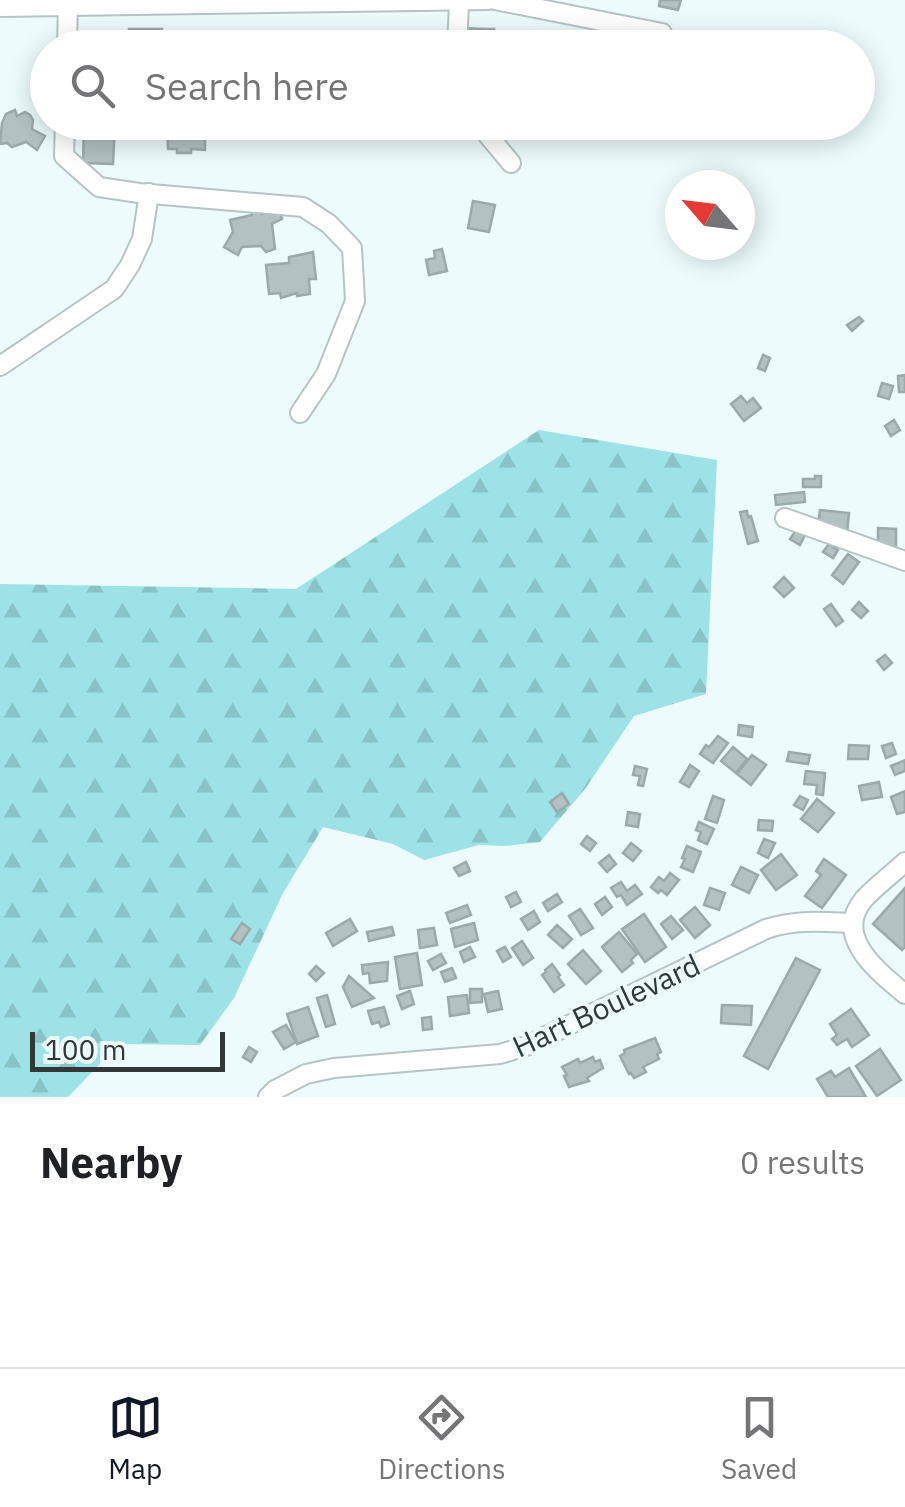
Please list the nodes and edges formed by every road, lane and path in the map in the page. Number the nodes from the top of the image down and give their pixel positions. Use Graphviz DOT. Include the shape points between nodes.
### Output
graph roads {
  1 [pos="488,0"];
  2 [pos="495,0"];
  3 [pos="214,2"];
  4 [pos="373,2"];
  5 [pos="459,2"];
  6 [pos="68,3"];
  7 [pos="0,7"];
  8 [pos="67,30"];
  9 [pos="458,30"];
  10 [pos="647,30"];
  11 [pos="64,140"];
  12 [pos="492,140"];
  13 [pos="512,163"];
  14 [pos="149,193"];
  15 [pos="0,366"];
  16 [pos="300,413"];
  17 [pos="785,518"];
  18 [pos="905,561"];
  19 [pos="905,862"];
  20 [pos="853,923"];
  21 [pos="905,994"];
  22 [pos="268,1097"];
  1 -- 5 [label="street"];
  2 -- 10 [label="street"];
  3 -- 4 [label="street"];
  3 -- 6 [label="street"];
  4 -- 5 [label="street"];
  5 -- 9 [label="street"];
  6 -- 7 [label="street"];
  6 -- 8 [label="street"];
  11 -- 14 [label="street" via="64,156 99,186"];
  12 -- 13 [label="street"];
  14 -- 15 [label="street" via="142,239 114,289"];
  14 -- 16 [label="street" via="303,207 352,248 354,302 326,374"];
  17 -- 18 [label="street"];
  19 -- 20 [label="street" via="865,899"];
  20 -- 21 [label="street" via="872,966"];
  20 -- 22 [label="street, Hart Boulevard" via="766,929 500,1054 334,1068 306,1074"];
}
